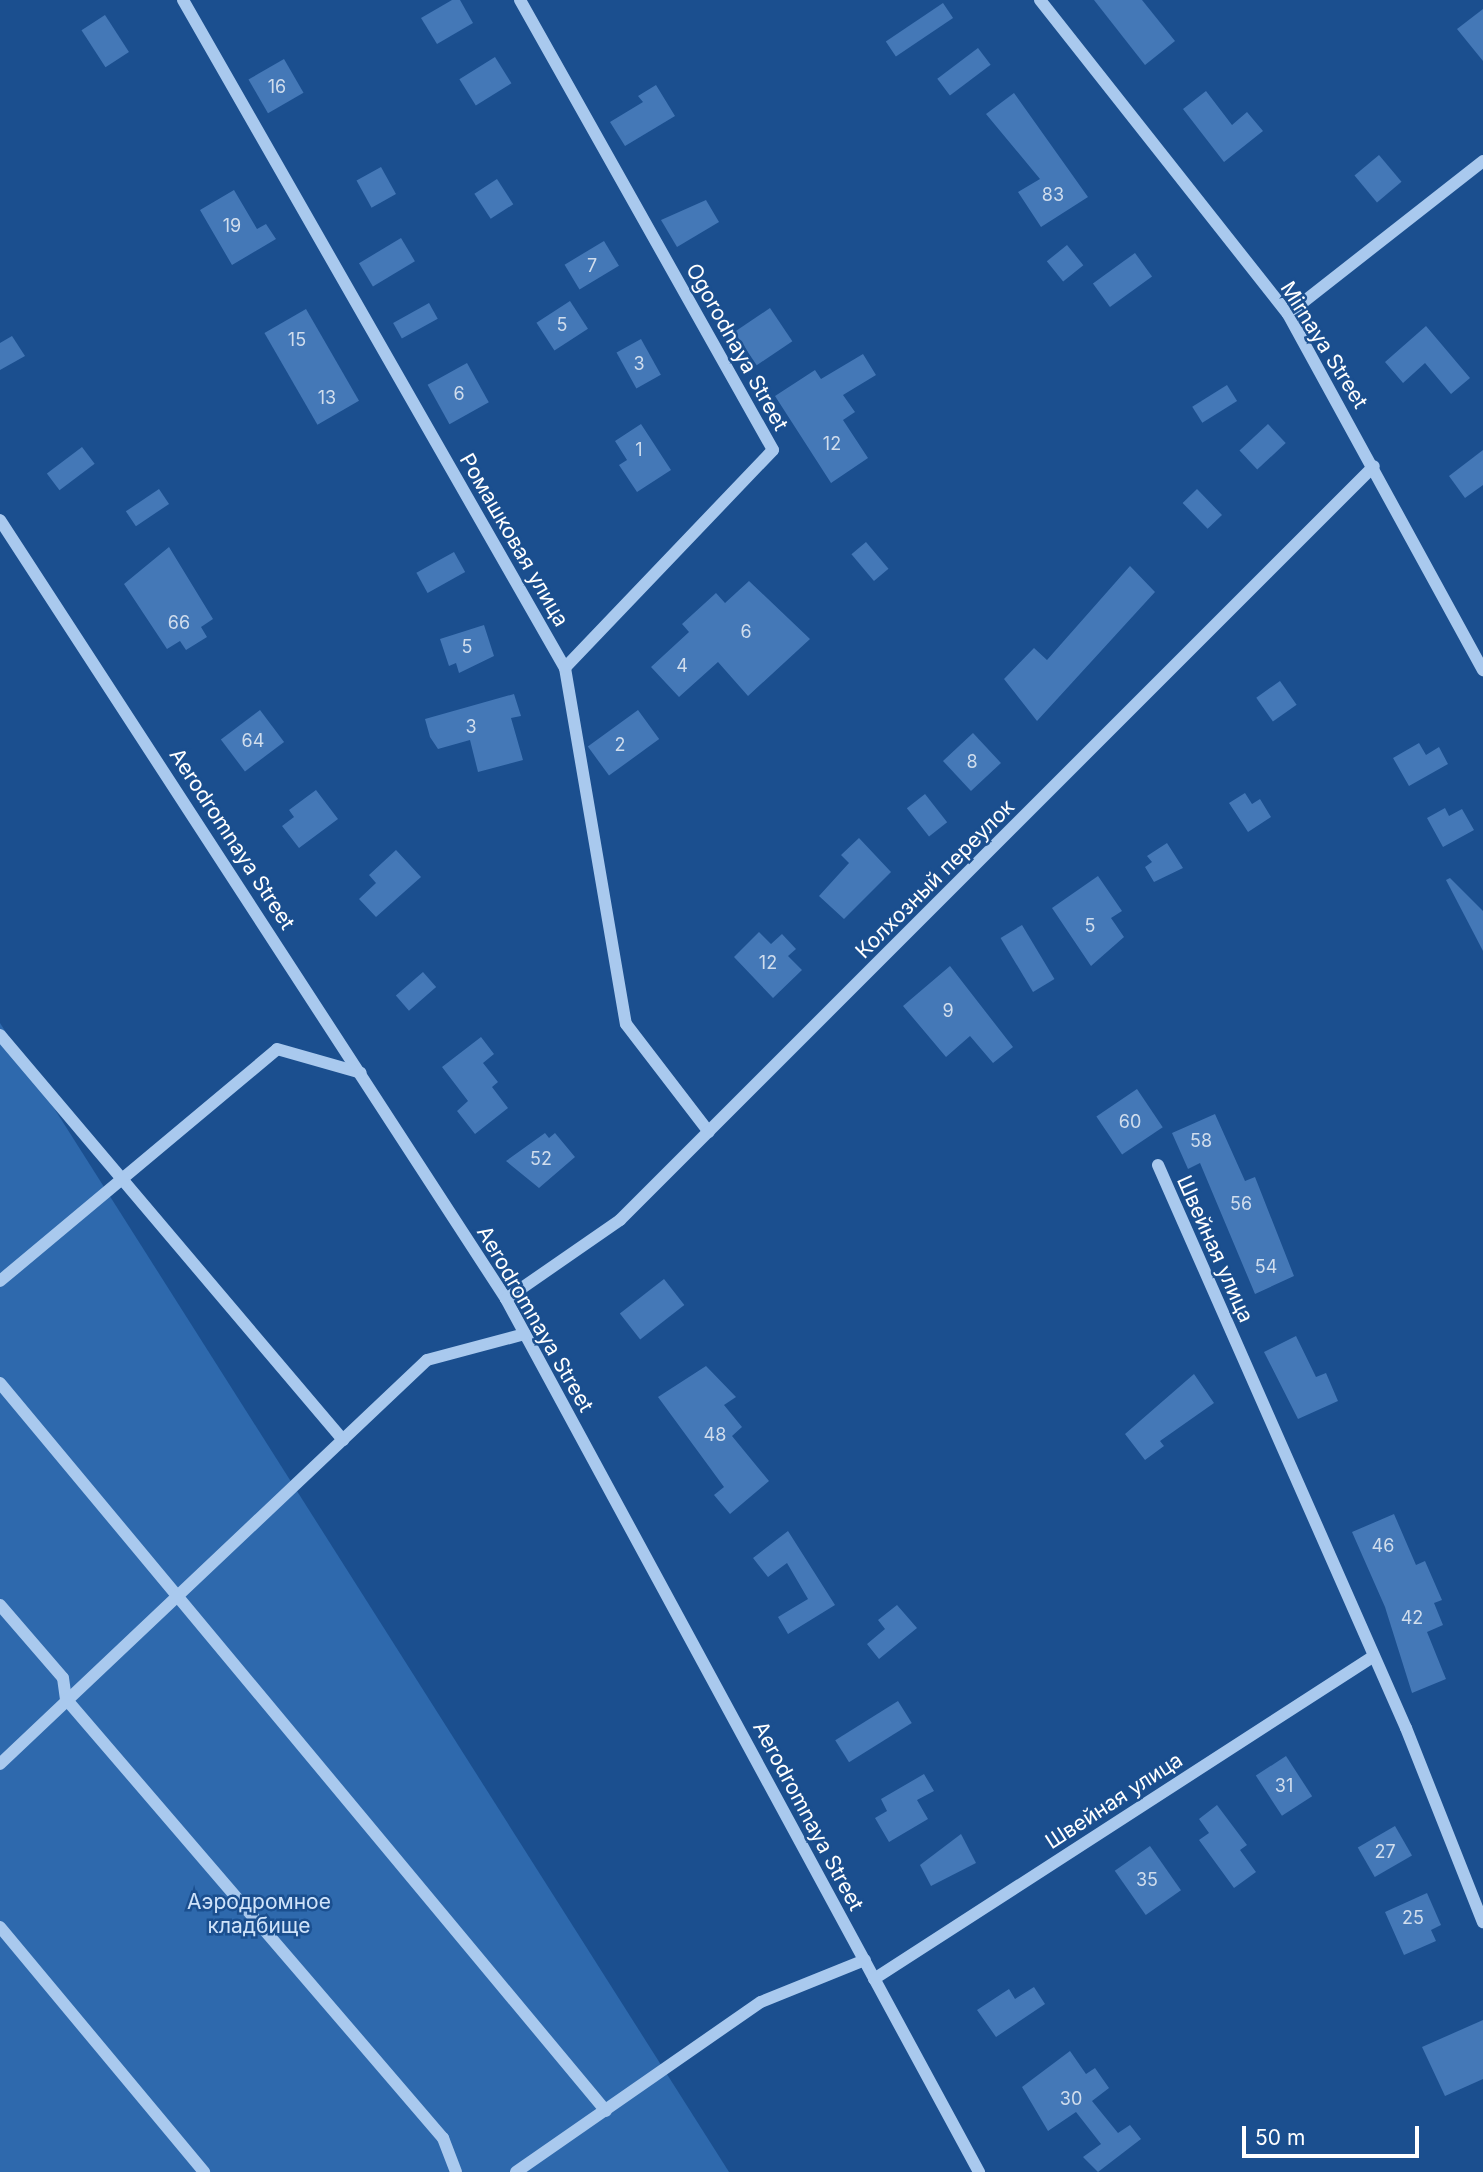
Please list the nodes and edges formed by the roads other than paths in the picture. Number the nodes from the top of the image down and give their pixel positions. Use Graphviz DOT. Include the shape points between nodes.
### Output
graph roads {
  1 [pos="183,0"];
  2 [pos="520,0"];
  3 [pos="1040,0"];
  4 [pos="1483,161"];
  5 [pos="1288,314"];
  6 [pos="1374,466"];
  7 [pos="0,520"];
  8 [pos="565,668"];
  9 [pos="1483,670"];
  10 [pos="0,1035"];
  11 [pos="361,1073"];
  12 [pos="709,1132"];
  13 [pos="1157,1165"];
  14 [pos="121,1181"];
  15 [pos="0,1282"];
  16 [pos="506,1299"];
  17 [pos="525,1334"];
  18 [pos="0,1383"];
  19 [pos="343,1440"];
  20 [pos="176,1596"];
  21 [pos="0,1605"];
  22 [pos="1374,1656"];
  23 [pos="66,1699"];
  24 [pos="0,1764"];
  25 [pos="1483,1922"];
  26 [pos="0,1927"];
  27 [pos="864,1960"];
  28 [pos="874,1979"];
  29 [pos="606,2111"];
  30 [pos="204,2172"];
  31 [pos="456,2172"];
  32 [pos="516,2172"];
  33 [pos="979,2172"];
  1 -- 8 [label="street, Ромашковая улица"];
  2 -- 8 [label="street, Ogorodnaya Street" via="773,450"];
  3 -- 5 [label="street, Mirnaya Street"];
  4 -- 5 [label="street"];
  5 -- 6 [label="street, Mirnaya Street"];
  6 -- 9 [label="street, Mirnaya Street"];
  6 -- 12 [label="street, Колхозный переулок"];
  7 -- 11 [label="street, Aerodromnaya Street"];
  8 -- 12 [label="street, Ромашковая улица" via="626,1024"];
  10 -- 14 [label="street"];
  11 -- 14 [label="street" via="277,1049"];
  11 -- 16 [label="street, Aerodromnaya Street"];
  12 -- 16 [label="street, Колхозный переулок" via="620,1220"];
  13 -- 22 [label="street, Швейная улица"];
  14 -- 15 [label="street"];
  14 -- 19 [label="street"];
  16 -- 17 [label="street, Aerodromnaya Street"];
  17 -- 19 [label="street" via="427,1360"];
  17 -- 27 [label="street, Aerodromnaya Street"];
  18 -- 20 [label="street"];
  19 -- 20 [label="street"];
  20 -- 23 [label="street"];
  20 -- 29 [label="street"];
  21 -- 23 [label="street" via="63,1678"];
  22 -- 25 [label="street, Швейная улица"];
  22 -- 28 [label="street, Швейная улица"];
  23 -- 24 [label="street"];
  23 -- 31 [label="street" via="443,2138"];
  26 -- 30 [label="street"];
  27 -- 28 [label="street, Aerodromnaya Street"];
  27 -- 29 [label="street" via="761,2003"];
  28 -- 33 [label="street, Aerodromnaya Street"];
  29 -- 32 [label="street"];
}
